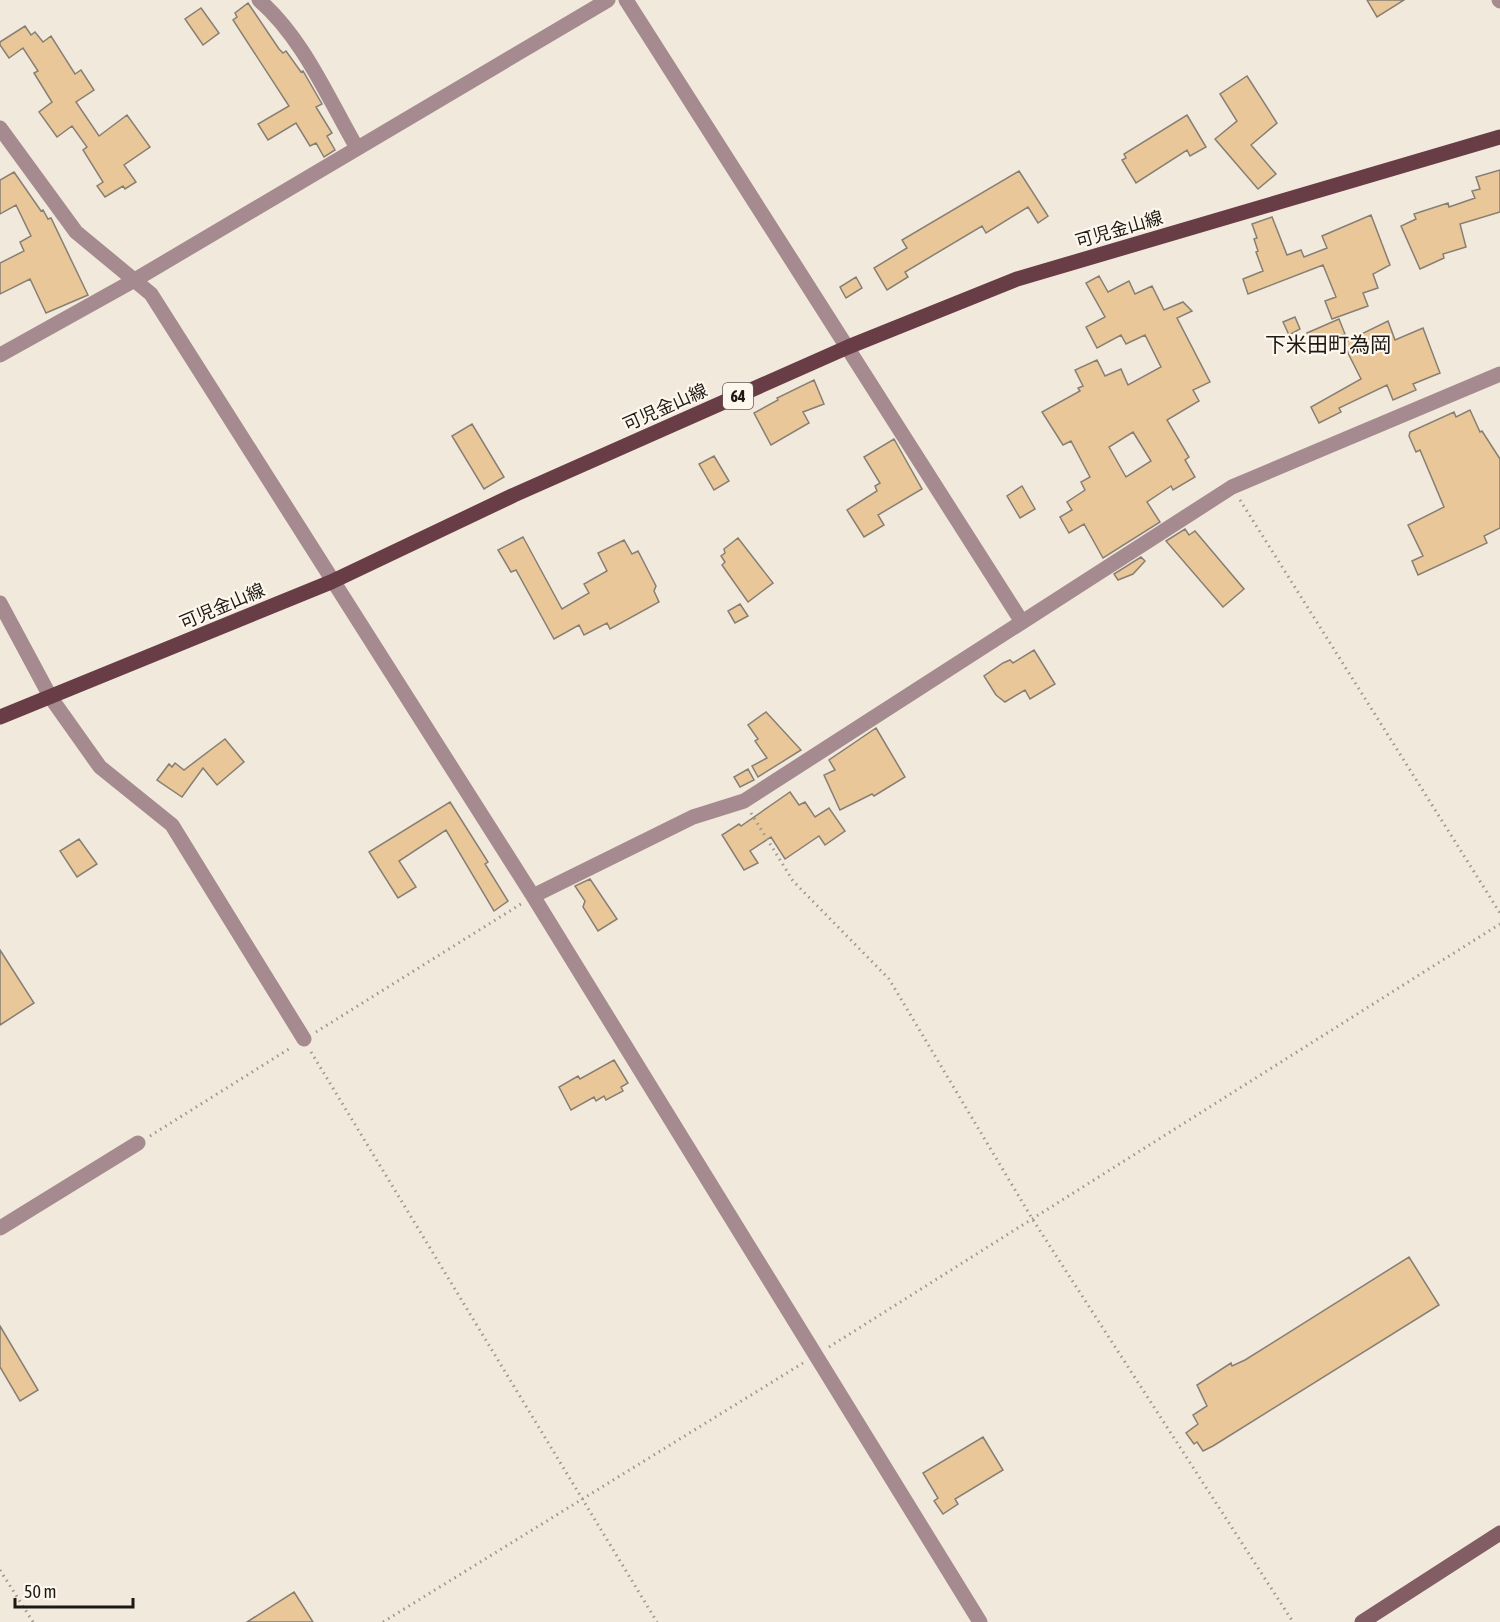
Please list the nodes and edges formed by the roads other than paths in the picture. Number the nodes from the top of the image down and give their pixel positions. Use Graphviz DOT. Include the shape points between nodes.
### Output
graph roads {
  1 [pos="260,0"];
  2 [pos="608,0"];
  3 [pos="626,0"];
  4 [pos="0,128"];
  5 [pos="1500,137"];
  6 [pos="357,148"];
  7 [pos="133,281"];
  8 [pos="848,347"];
  9 [pos="0,355"];
  10 [pos="1500,374"];
  11 [pos="331,582"];
  12 [pos="0,603"];
  13 [pos="1022,622"];
  14 [pos="51,698"];
  15 [pos="0,717"];
  16 [pos="533,896"];
  17 [pos="304,1040"];
  18 [pos="138,1143"];
  19 [pos="0,1228"];
  20 [pos="1500,1533"];
  21 [pos="980,1622"];
  22 [pos="1362,1622"];
  1 -- 6 [label="street" via="278,16 299,48"];
  2 -- 6 [label="street"];
  3 -- 8 [label="street"];
  4 -- 7 [label="street" via="76,232"];
  5 -- 8 [label="main road, 可児金山線 / 64" via="1017,279"];
  6 -- 7 [label="street"];
  7 -- 9 [label="street"];
  7 -- 11 [label="street" via="151,294"];
  8 -- 11 [label="main road, 可児金山線 / 64" via="514,495"];
  8 -- 13 [label="street"];
  10 -- 13 [label="street" via="1232,487"];
  11 -- 14 [label="main road, 可児金山線 / 64"];
  11 -- 16 [label="street"];
  12 -- 14 [label="street"];
  13 -- 16 [label="street" via="744,801 693,817"];
  14 -- 15 [label="main road, 可児金山線 / 64"];
  14 -- 17 [label="street" via="100,767 172,825"];
  16 -- 21 [label="street"];
  18 -- 19 [label="street"];
  20 -- 22 [label="street"];
}
